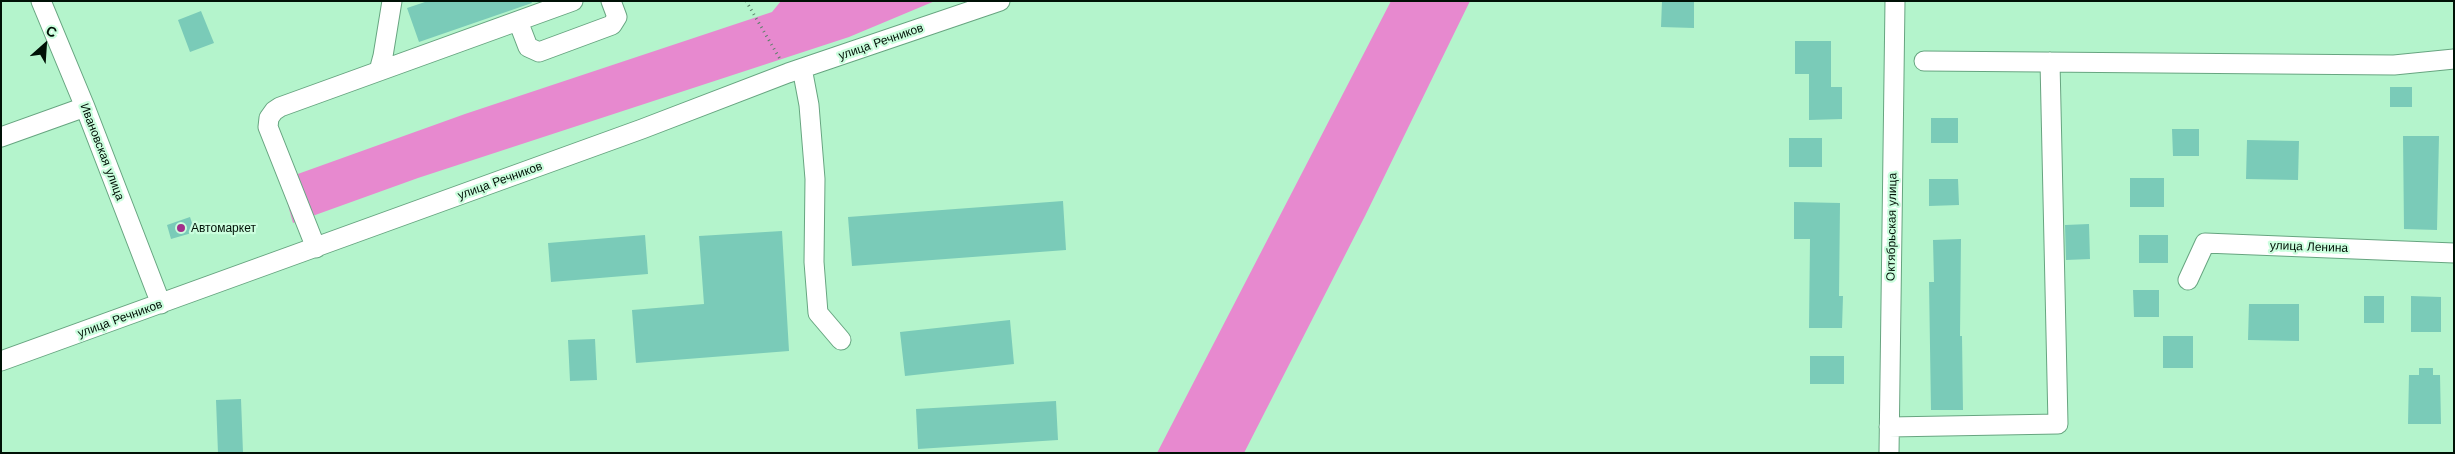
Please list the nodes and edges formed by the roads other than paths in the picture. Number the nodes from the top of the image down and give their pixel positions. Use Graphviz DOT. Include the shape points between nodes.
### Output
graph roads {
  1 [pos="41,1"];
  2 [pos="392,1"];
  3 [pos="573,1"];
  4 [pos="611,1"];
  5 [pos="1000,1"];
  6 [pos="1895,1"];
  7 [pos="546,6"];
  8 [pos="518,21"];
  9 [pos="2454,59"];
  10 [pos="1924,61"];
  11 [pos="2050,62"];
  12 [pos="795,70"];
  13 [pos="378,71"];
  14 [pos="86,107"];
  15 [pos="1,137"];
  16 [pos="316,248"];
  17 [pos="2454,253"];
  18 [pos="2188,280"];
  19 [pos="161,304"];
  20 [pos="840,340"];
  21 [pos="1,362"];
  22 [pos="1890,427"];
  23 [pos="1889,453"];
  1 -- 14 [label="street, Ивановская улица"];
  2 -- 13 [label="street"];
  3 -- 7 [label="street"];
  4 -- 8 [label="street" via="617,17 612,25 539,52 528,47"];
  5 -- 12 [label="street, улица Речников"];
  6 -- 22 [label="street, Октябрьская улица"];
  7 -- 8 [label="street"];
  8 -- 13 [label="street"];
  9 -- 11 [label="street" via="2394,65"];
  10 -- 11 [label="street"];
  11 -- 22 [label="street" via="2058,424"];
  12 -- 16 [label="street, улица Речников" via="642,130"];
  12 -- 20 [label="street" via="809,105 815,179 814,262 818,312"];
  13 -- 16 [label="street" via="280,107 269,118 268,127"];
  14 -- 15 [label="street"];
  14 -- 19 [label="street, Ивановская улица"];
  16 -- 19 [label="street, улица Речников"];
  17 -- 18 [label="street, улица Ленина" via="2205,243"];
  19 -- 21 [label="street, улица Речников"];
  22 -- 23 [label="street, Октябрьская улица"];
}
